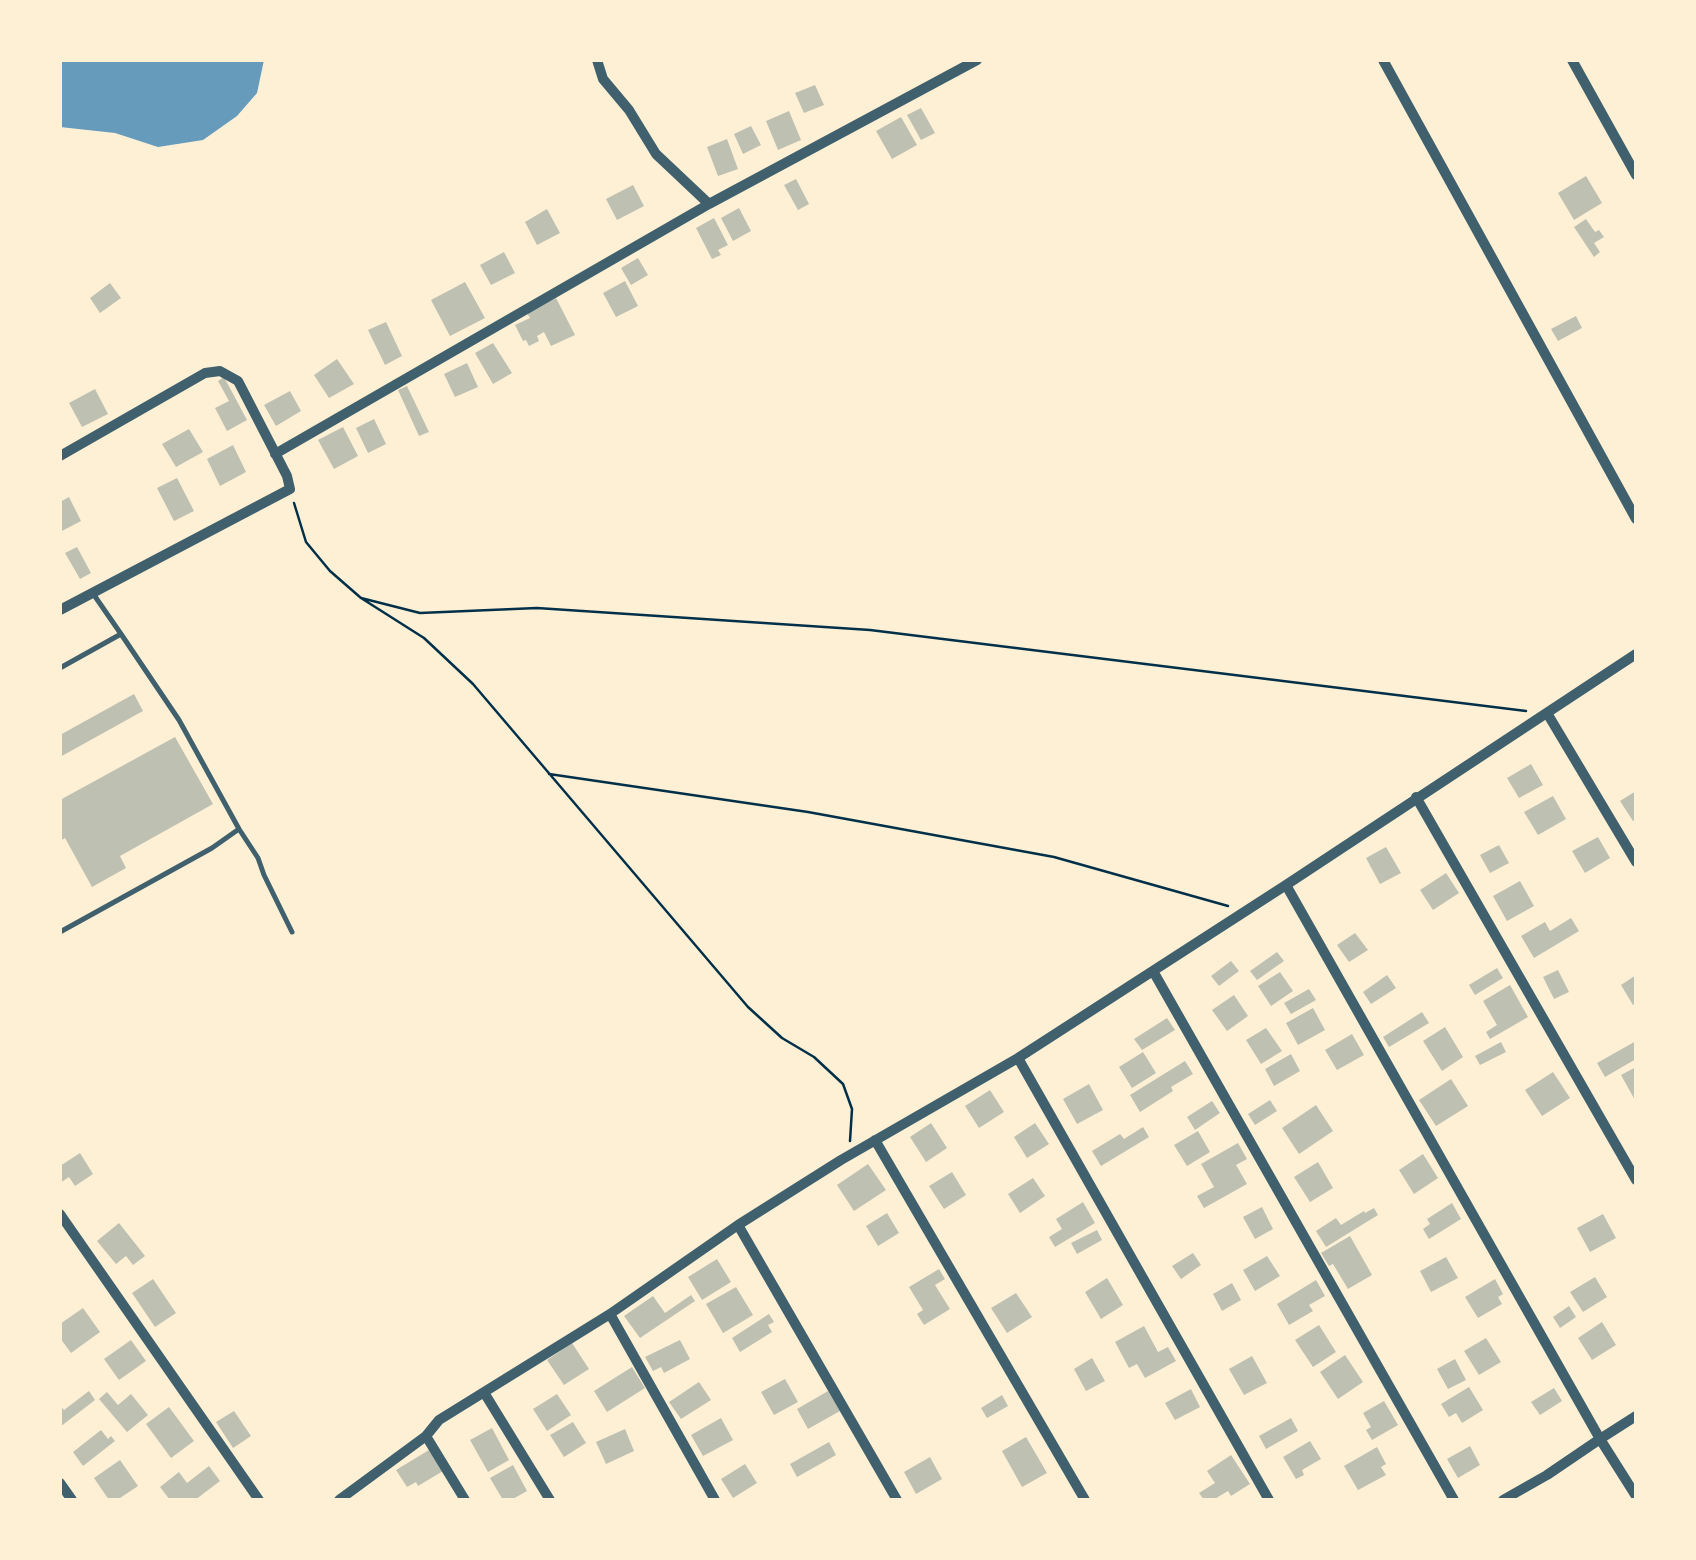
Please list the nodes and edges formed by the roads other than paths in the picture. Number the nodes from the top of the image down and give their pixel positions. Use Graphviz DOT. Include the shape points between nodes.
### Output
graph roads {
  1 [pos="597,60"];
  2 [pos="978,60"];
  3 [pos="1383,60"];
  4 [pos="1572,60"];
  5 [pos="1636,175"];
  6 [pos="709,204"];
  7 [pos="276,454"];
  8 [pos="60,456"];
  9 [pos="1636,519"];
  10 [pos="93,594"];
  11 [pos="60,610"];
  12 [pos="121,634"];
  13 [pos="1636,654"];
  14 [pos="60,668"];
  15 [pos="1547,714"];
  16 [pos="1416,797"];
  17 [pos="239,829"];
  18 [pos="1636,862"];
  19 [pos="1286,885"];
  20 [pos="60,932"];
  21 [pos="292,932"];
  22 [pos="1153,971"];
  23 [pos="1018,1058"];
  24 [pos="875,1140"];
  25 [pos="1636,1180"];
  26 [pos="60,1214"];
  27 [pos="738,1225"];
  28 [pos="610,1314"];
  29 [pos="485,1394"];
  30 [pos="1636,1416"];
  31 [pos="426,1436"];
  32 [pos="1600,1439"];
  33 [pos="60,1482"];
  34 [pos="1636,1496"];
  35 [pos="72,1500"];
  36 [pos="259,1500"];
  37 [pos="339,1500"];
  38 [pos="465,1500"];
  39 [pos="550,1500"];
  40 [pos="715,1500"];
  41 [pos="896,1500"];
  42 [pos="1084,1500"];
  43 [pos="1270,1500"];
  44 [pos="1454,1500"];
  45 [pos="1504,1500"];
  1 -- 6 [label="street" via="603,79 656,154"];
  2 -- 6 [label="street"];
  3 -- 9 [label="street"];
  4 -- 5 [label="street"];
  6 -- 7 [label="street"];
  7 -- 8 [label="street" via="238,381 220,371 205,373"];
  7 -- 10 [label="street" via="290,489"];
  10 -- 11 [label="street"];
  10 -- 12 [label="lane"];
  12 -- 14 [label="lane"];
  12 -- 17 [label="lane" via="179,720"];
  13 -- 15 [label="street"];
  15 -- 16 [label="street"];
  15 -- 18 [label="street"];
  16 -- 19 [label="street"];
  16 -- 25 [label="street"];
  17 -- 20 [label="lane"];
  17 -- 21 [label="lane"];
  19 -- 22 [label="street"];
  19 -- 32 [label="street"];
  22 -- 23 [label="street"];
  22 -- 44 [label="street"];
  23 -- 24 [label="street"];
  23 -- 43 [label="street"];
  24 -- 27 [label="street"];
  24 -- 42 [label="street"];
  26 -- 36 [label="street"];
  27 -- 28 [label="street"];
  27 -- 41 [label="street"];
  28 -- 29 [label="street"];
  28 -- 40 [label="street"];
  29 -- 31 [label="street" via="438,1420"];
  29 -- 39 [label="street"];
  30 -- 32 [label="street"];
  31 -- 37 [label="street"];
  31 -- 38 [label="street"];
  32 -- 34 [label="street"];
  32 -- 45 [label="street"];
  33 -- 35 [label="street"];
}
